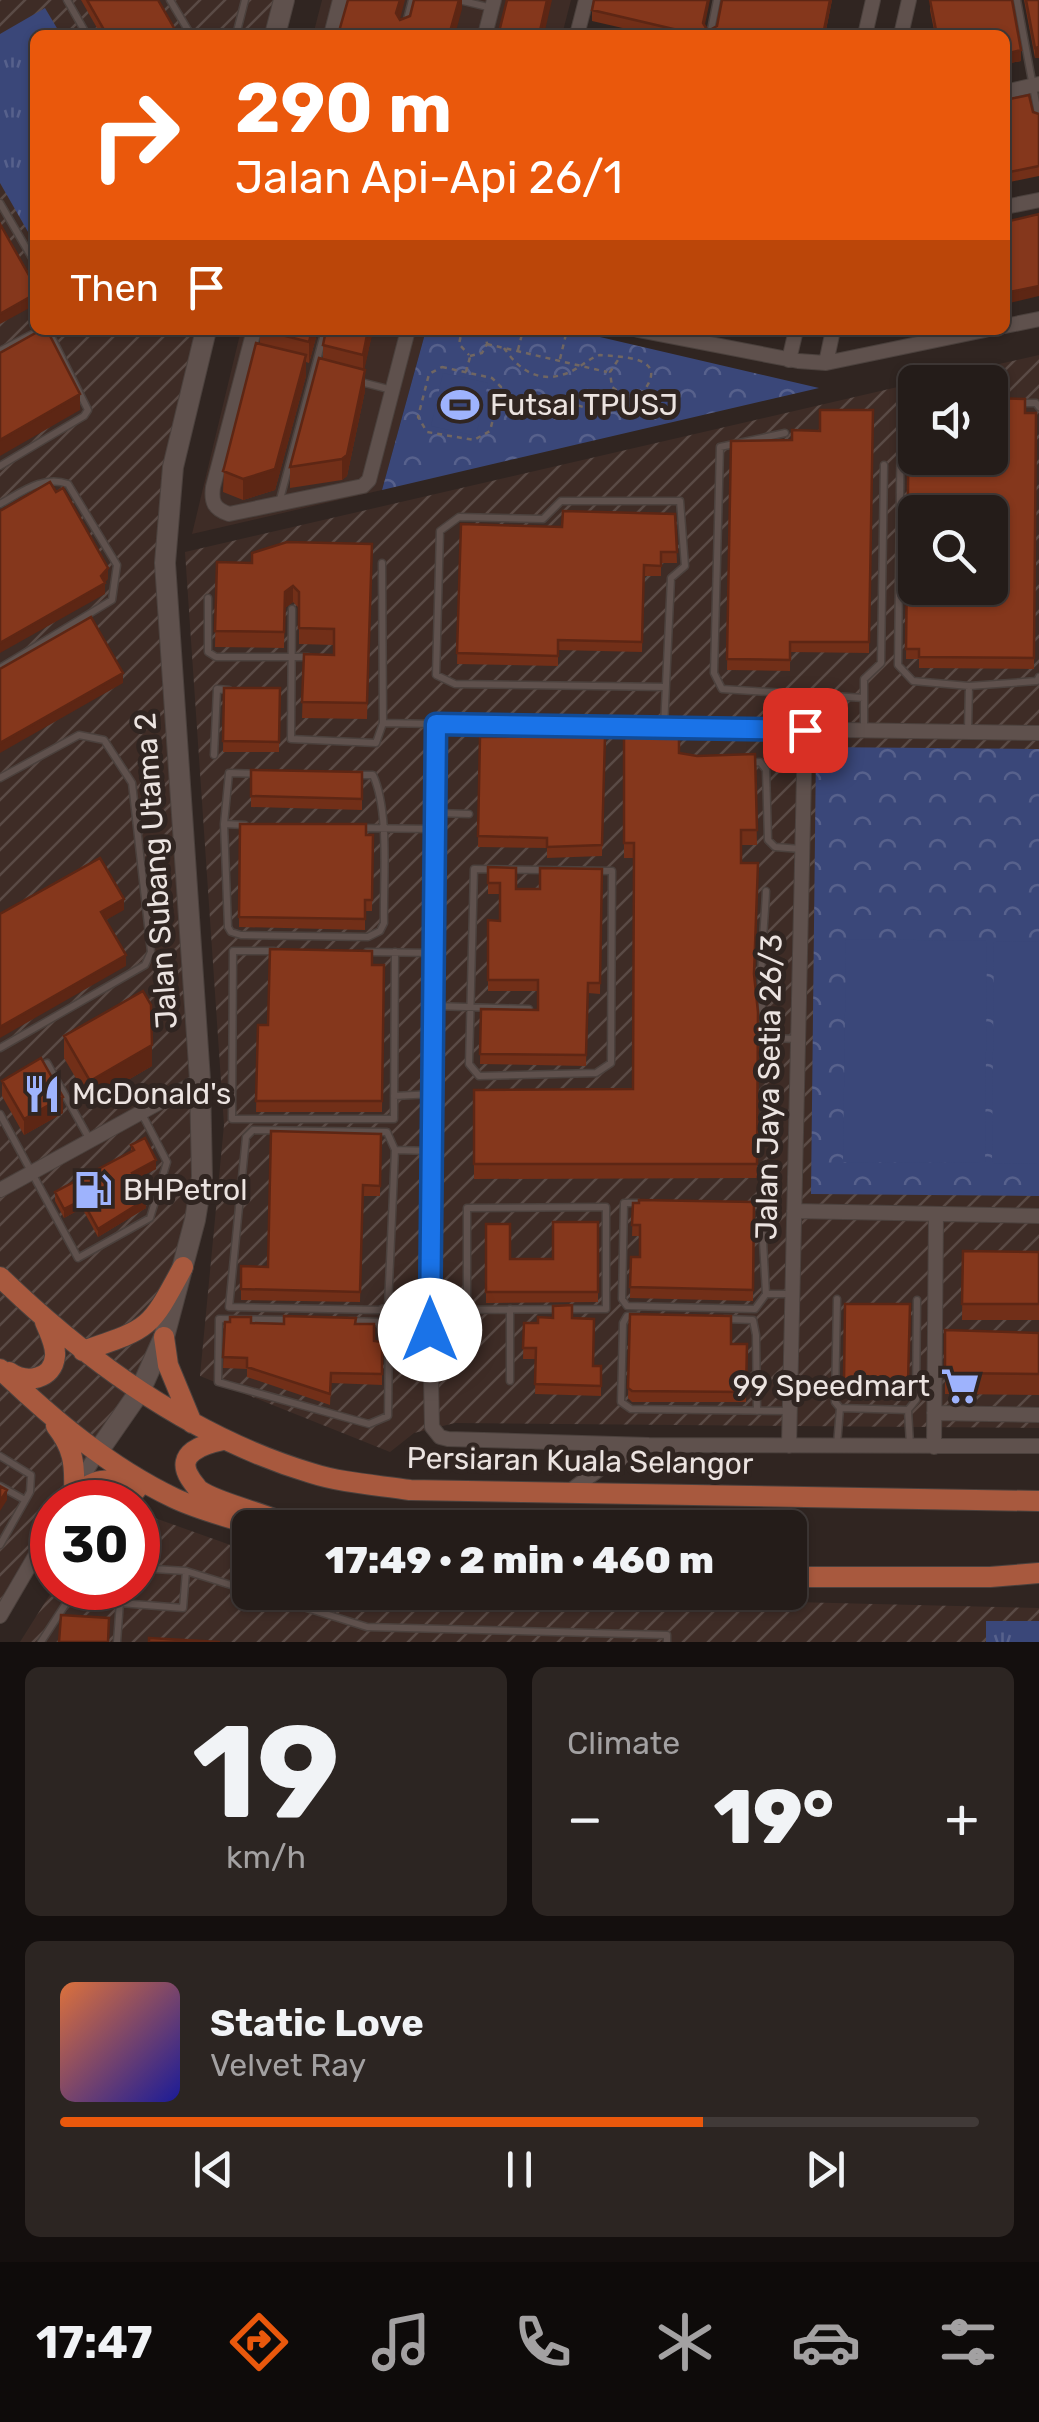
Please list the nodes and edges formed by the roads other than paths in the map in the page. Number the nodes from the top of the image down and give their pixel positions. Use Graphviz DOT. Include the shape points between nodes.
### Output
graph roads {
  1 [pos="67,0"];
  2 [pos="170,0"];
  3 [pos="244,0"];
  4 [pos="284,0"];
  5 [pos="340,0"];
  6 [pos="412,0"];
  7 [pos="459,0"];
  8 [pos="586,0"];
  9 [pos="717,0"];
  10 [pos="873,0"];
  11 [pos="909,0"];
  12 [pos="1017,0"];
  13 [pos="493,4"];
  14 [pos="84,30"];
  15 [pos="187,30"];
  16 [pos="237,30"];
  17 [pos="277,30"];
  18 [pos="332,30"];
  19 [pos="404,30"];
  20 [pos="486,30"];
  21 [pos="578,30"];
  22 [pos="711,30"];
  23 [pos="866,30"];
  24 [pos="902,30"];
  25 [pos="1036,84"];
  26 [pos="1010,91"];
  27 [pos="1039,119"];
  28 [pos="1039,200"];
  29 [pos="0,202"];
  30 [pos="1010,206"];
  31 [pos="30,254"];
  32 [pos="1039,318"];
  33 [pos="1010,325"];
  34 [pos="31,335"];
  35 [pos="50,335"];
  36 [pos="205,335"];
  37 [pos="253,335"];
  38 [pos="324,335"];
  39 [pos="407,335"];
  40 [pos="664,335"];
  41 [pos="795,335"];
  42 [pos="832,335"];
  43 [pos="961,335"];
  44 [pos="0,352"];
  45 [pos="248,355"];
  46 [pos="264,359"];
  47 [pos="789,360"];
  48 [pos="826,364"];
  49 [pos="298,366"];
  50 [pos="314,370"];
  51 [pos="330,374"];
  52 [pos="346,378"];
  53 [pos="392,390"];
  54 [pos="1008,403"];
  55 [pos="1039,408"];
  56 [pos="785,433"];
  57 [pos="884,465"];
  58 [pos="0,466"];
  59 [pos="900,475"];
  60 [pos="279,503"];
  61 [pos="0,504"];
  62 [pos="382,563"];
  63 [pos="208,598"];
  64 [pos="292,609"];
  65 [pos="292,657"];
  66 [pos="324,658"];
  67 [pos="0,668"];
  68 [pos="1039,677"];
  69 [pos="665,686"];
  70 [pos="968,686"];
  71 [pos="235,690"];
  72 [pos="273,691"];
  73 [pos="292,692"];
  74 [pos="864,698"];
  75 [pos="382,722"];
  76 [pos="436,724"];
  77 [pos="664,728"];
  78 [pos="805,730"];
  79 [pos="864,731"];
  80 [pos="968,732"];
  81 [pos="1039,734"];
  82 [pos="214,755"];
  83 [pos="745,763"];
  84 [pos="264,774"];
  85 [pos="354,775"];
  86 [pos="0,778"];
  87 [pos="469,814"];
  88 [pos="436,821"];
  89 [pos="224,824"];
  90 [pos="264,825"];
  91 [pos="342,828"];
  92 [pos="382,829"];
  93 [pos="802,850"];
  94 [pos="766,891"];
  95 [pos="286,952"];
  96 [pos="358,952"];
  97 [pos="394,952"];
  98 [pos="434,952"];
  99 [pos="434,1006"];
  100 [pos="472,1007"];
  101 [pos="529,1008"];
  102 [pos="798,1039"];
  103 [pos="0,1048"];
  104 [pos="31,1072"];
  105 [pos="200,1080"];
  106 [pos="432,1094"];
  107 [pos="394,1096"];
  108 [pos="141,1112"];
  109 [pos="0,1114"];
  110 [pos="90,1140"];
  111 [pos="395,1150"];
  112 [pos="432,1151"];
  113 [pos="32,1172"];
  114 [pos="0,1190"];
  115 [pos="644,1204"];
  116 [pos="742,1206"];
  117 [pos="794,1212"];
  118 [pos="936,1214"];
  119 [pos="1039,1216"];
  120 [pos="183,1267"];
  121 [pos="0,1277"];
  122 [pos="766,1294"];
  123 [pos="792,1294"];
  124 [pos="837,1298"];
  125 [pos="917,1300"];
  126 [pos="510,1309"];
  127 [pos="430,1310"];
  128 [pos="467,1310"];
  129 [pos="644,1316"];
  130 [pos="716,1319"];
  131 [pos="45,1320"];
  132 [pos="298,1320"];
  133 [pos="337,1321"];
  134 [pos="430,1330"];
  135 [pos="389,1334"];
  136 [pos="935,1336"];
  137 [pos="952,1336"];
  138 [pos="164,1337"];
  139 [pos="83,1350"];
  140 [pos="0,1367"];
  141 [pos="510,1382"];
  142 [pos="140,1391"];
  143 [pos="840,1408"];
  144 [pos="757,1410"];
  145 [pos="908,1410"];
  146 [pos="789,1411"];
  147 [pos="934,1414"];
  148 [pos="1039,1415"];
  149 [pos="52,1420"];
  150 [pos="192,1423"];
  151 [pos="223,1440"];
  152 [pos="649,1445"];
  153 [pos="788,1446"];
  154 [pos="837,1446"];
  155 [pos="1039,1446"];
  156 [pos="910,1447"];
  157 [pos="934,1447"];
  158 [pos="99,1450"];
  159 [pos="0,1456"];
  160 [pos="72,1480"];
  161 [pos="80,1480"];
  162 [pos="0,1486"];
  163 [pos="570,1491"];
  164 [pos="160,1498"];
  165 [pos="25,1500"];
  166 [pos="176,1500"];
  167 [pos="1039,1501"];
  168 [pos="249,1510"];
  169 [pos="232,1518"];
  170 [pos="0,1545"];
  171 [pos="30,1565"];
  172 [pos="160,1569"];
  173 [pos="186,1571"];
  174 [pos="1039,1574"];
  175 [pos="807,1576"];
  176 [pos="232,1585"];
  177 [pos="160,1606"];
  178 [pos="62,1610"];
  179 [pos="119,1610"];
  180 [pos="312,1610"];
  181 [pos="0,1616"];
  182 [pos="41,1642"];
  183 [pos="117,1642"];
  184 [pos="667,1642"];
  1 -- 14 [label="lane"];
  2 -- 15 [label="lane"];
  3 -- 16 [label="lane"];
  4 -- 17 [label="main road"];
  5 -- 18 [label="street"];
  6 -- 19 [label="lane"];
  7 -- 13 [label="lane"];
  8 -- 21 [label="street"];
  9 -- 22 [label="lane"];
  10 -- 23 [label="street"];
  11 -- 24 [label="street"];
  12 -- 25 [label="lane"];
  13 -- 20 [label="street"];
  25 -- 26 [label="street"];
  25 -- 27 [label="lane"];
  28 -- 30 [label="street"];
  29 -- 31 [label="lane"];
  32 -- 33 [label="street"];
  34 -- 44 [label="lane"];
  35 -- 58 [label="lane" via="88,410"];
  36 -- 105 [label="main road, Jalan Subang Utama 2" via="173,467 165,562"];
  37 -- 45 [label="street"];
  38 -- 50 [label="lane"];
  39 -- 53 [label="street"];
  40 -- 47 [label="street"];
  41 -- 47 [label="street"];
  42 -- 48 [label="street"];
  43 -- 48 [label="street"];
  45 -- 46 [label="lane"];
  45 -- 60 [label="street" via="212,500 229,514"];
  47 -- 48 [label="street"];
  49 -- 50 [label="lane"];
  50 -- 51 [label="lane"];
  50 -- 60 [label="lane"];
  52 -- 53 [label="lane"];
  53 -- 60 [label="street" via="369,480"];
  54 -- 55 [label="lane"];
  56 -- 74 [label="lane" via="720,447 714,673 722,689"];
  57 -- 74 [label="lane" via="881,663 864,680"];
  59 -- 70 [label="lane" via="898,665 914,680"];
  61 -- 67 [label="lane" via="40,482 68,484 117,565 112,600"];
  62 -- 75 [label="lane"];
  63 -- 65 [label="lane" via="208,652"];
  64 -- 65 [label="lane"];
  65 -- 66 [label="lane"];
  65 -- 73 [label="lane"];
  68 -- 70 [label="lane"];
  69 -- 69 [label="lane" via="456,684 436,674 440,531 459,517 543,519 561,500 680,501 684,566 671,578"];
  69 -- 77 [label="lane"];
  70 -- 80 [label="lane"];
  71 -- 82 [label="lane" via="216,689"];
  72 -- 73 [label="lane"];
  73 -- 75 [label="lane" via="291,739 376,743"];
  74 -- 79 [label="lane"];
  75 -- 76 [label="lane"];
  76 -- 77 [label="street"];
  76 -- 88 [label="street"];
  77 -- 78 [label="street"];
  78 -- 79 [label="street"];
  78 -- 93 [label="street, Jalan Jaya Setia 26/3"];
  79 -- 80 [label="street"];
  80 -- 81 [label="street"];
  83 -- 93 [label="lane" via="760,762 766,770 768,840"];
  84 -- 89 [label="lane" via="228,774"];
  85 -- 92 [label="lane" via="372,775"];
  86 -- 103 [label="lane" via="79,735 104,740 132,783 151,952 146,965"];
  87 -- 88 [label="lane"];
  88 -- 92 [label="lane"];
  88 -- 98 [label="street"];
  89 -- 90 [label="lane"];
  89 -- 92 [label="lane" via="228,927 241,936 368,937 380,931"];
  91 -- 92 [label="lane"];
  93 -- 102 [label="street, Jalan Jaya Setia 26/3"];
  94 -- 102 [label="lane" via="765,1031 769,1038"];
  95 -- 107 [label="lane" via="232,951 232,1120 394,1119"];
  96 -- 97 [label="lane"];
  97 -- 98 [label="lane"];
  97 -- 107 [label="lane"];
  98 -- 99 [label="street"];
  99 -- 100 [label="lane"];
  99 -- 106 [label="street"];
  100 -- 100 [label="lane" via="474,868 612,870 610,1063 596,1073 479,1076 469,1064"];
  100 -- 101 [label="lane"];
  102 -- 117 [label="street, Jalan Jaya Setia 26/3"];
  104 -- 110 [label="lane" via="47,1063"];
  105 -- 108 [label="street"];
  105 -- 120 [label="main road, Jalan Subang Utama 2" via="202,1177"];
  106 -- 107 [label="lane"];
  106 -- 112 [label="street"];
  108 -- 110 [label="street"];
  108 -- 113 [label="lane" via="167,1162 150,1218 78,1258"];
  109 -- 113 [label="lane"];
  110 -- 113 [label="street"];
  111 -- 111 [label="lane" via="388,1306 228,1307 246,1136 253,1130 387,1132"];
  111 -- 112 [label="lane"];
  112 -- 127 [label="street"];
  113 -- 114 [label="street"];
  115 -- 122 [label="lane" via="624,1203 627,1306 755,1309"];
  116 -- 122 [label="lane" via="761,1206"];
  117 -- 118 [label="street"];
  117 -- 123 [label="street, Jalan Jaya Setia 26/3"];
  118 -- 119 [label="street"];
  118 -- 136 [label="street"];
  120 -- 138 [label="main road, Jalan Subang Utama 2"];
  120 -- 139 [label="main road" via="153,1322"];
  121 -- 131 [label="main road"];
  122 -- 123 [label="lane"];
  123 -- 146 [label="street, Jalan Jaya Setia 26/3"];
  124 -- 143 [label="lane"];
  125 -- 145 [label="lane" via="916,1400"];
  126 -- 128 [label="lane"];
  126 -- 128 [label="lane" via="606,1309 606,1207 467,1208"];
  126 -- 141 [label="lane"];
  127 -- 128 [label="lane"];
  127 -- 134 [label="street"];
  129 -- 144 [label="lane" via="623,1322 621,1402 631,1410"];
  130 -- 144 [label="lane" via="752,1320"];
  131 -- 139 [label="main road"];
  131 -- 140 [label="main road" via="55,1355 44,1375 17,1378"];
  132 -- 135 [label="lane" via="220,1319 218,1382 370,1424 388,1416"];
  133 -- 135 [label="lane" via="376,1322"];
  134 -- 135 [label="lane"];
  134 -- 152 [label="street" via="432,1427 440,1436"];
  136 -- 137 [label="lane"];
  136 -- 147 [label="street"];
  138 -- 142 [label="main road, Jalan Subang Utama 2"];
  138 -- 150 [label="main road"];
  139 -- 142 [label="main road, Persiaran Kuala Selangor"];
  140 -- 149 [label="main road"];
  142 -- 150 [label="main road, Persiaran Kuala Selangor"];
  142 -- 158 [label="main road, Jalan Subang Utama 2"];
  143 -- 145 [label="lane"];
  143 -- 154 [label="lane"];
  144 -- 146 [label="lane"];
  145 -- 156 [label="lane"];
  146 -- 153 [label="street, Jalan Jaya Setia 26/3"];
  147 -- 148 [label="street"];
  147 -- 157 [label="street"];
  149 -- 158 [label="main road"];
  149 -- 160 [label="main road" via="70,1444"];
  150 -- 151 [label="main road, Persiaran Kuala Selangor"];
  151 -- 163 [label="main road, Persiaran Kuala Selangor" via="312,1474 410,1490"];
  151 -- 168 [label="main road" via="190,1452 186,1472 198,1490"];
  152 -- 153 [label="street"];
  152 -- 163 [label="street"];
  153 -- 154 [label="street"];
  154 -- 156 [label="street"];
  155 -- 157 [label="street"];
  156 -- 157 [label="street"];
  158 -- 161 [label="street"];
  158 -- 166 [label="main road"];
  159 -- 165 [label="lane" via="30,1475"];
  162 -- 165 [label="lane"];
  163 -- 167 [label="main road, Persiaran Kuala Selangor"];
  164 -- 166 [label="main road"];
  165 -- 170 [label="lane"];
  166 -- 169 [label="main road"];
  171 -- 181 [label="street"];
  172 -- 173 [label="lane"];
  173 -- 176 [label="lane"];
  173 -- 177 [label="lane" via="183,1608"];
  174 -- 175 [label="main road"];
  178 -- 182 [label="lane"];
  179 -- 183 [label="lane"];
  180 -- 184 [label="lane" via="367,1627 668,1635"];
}
